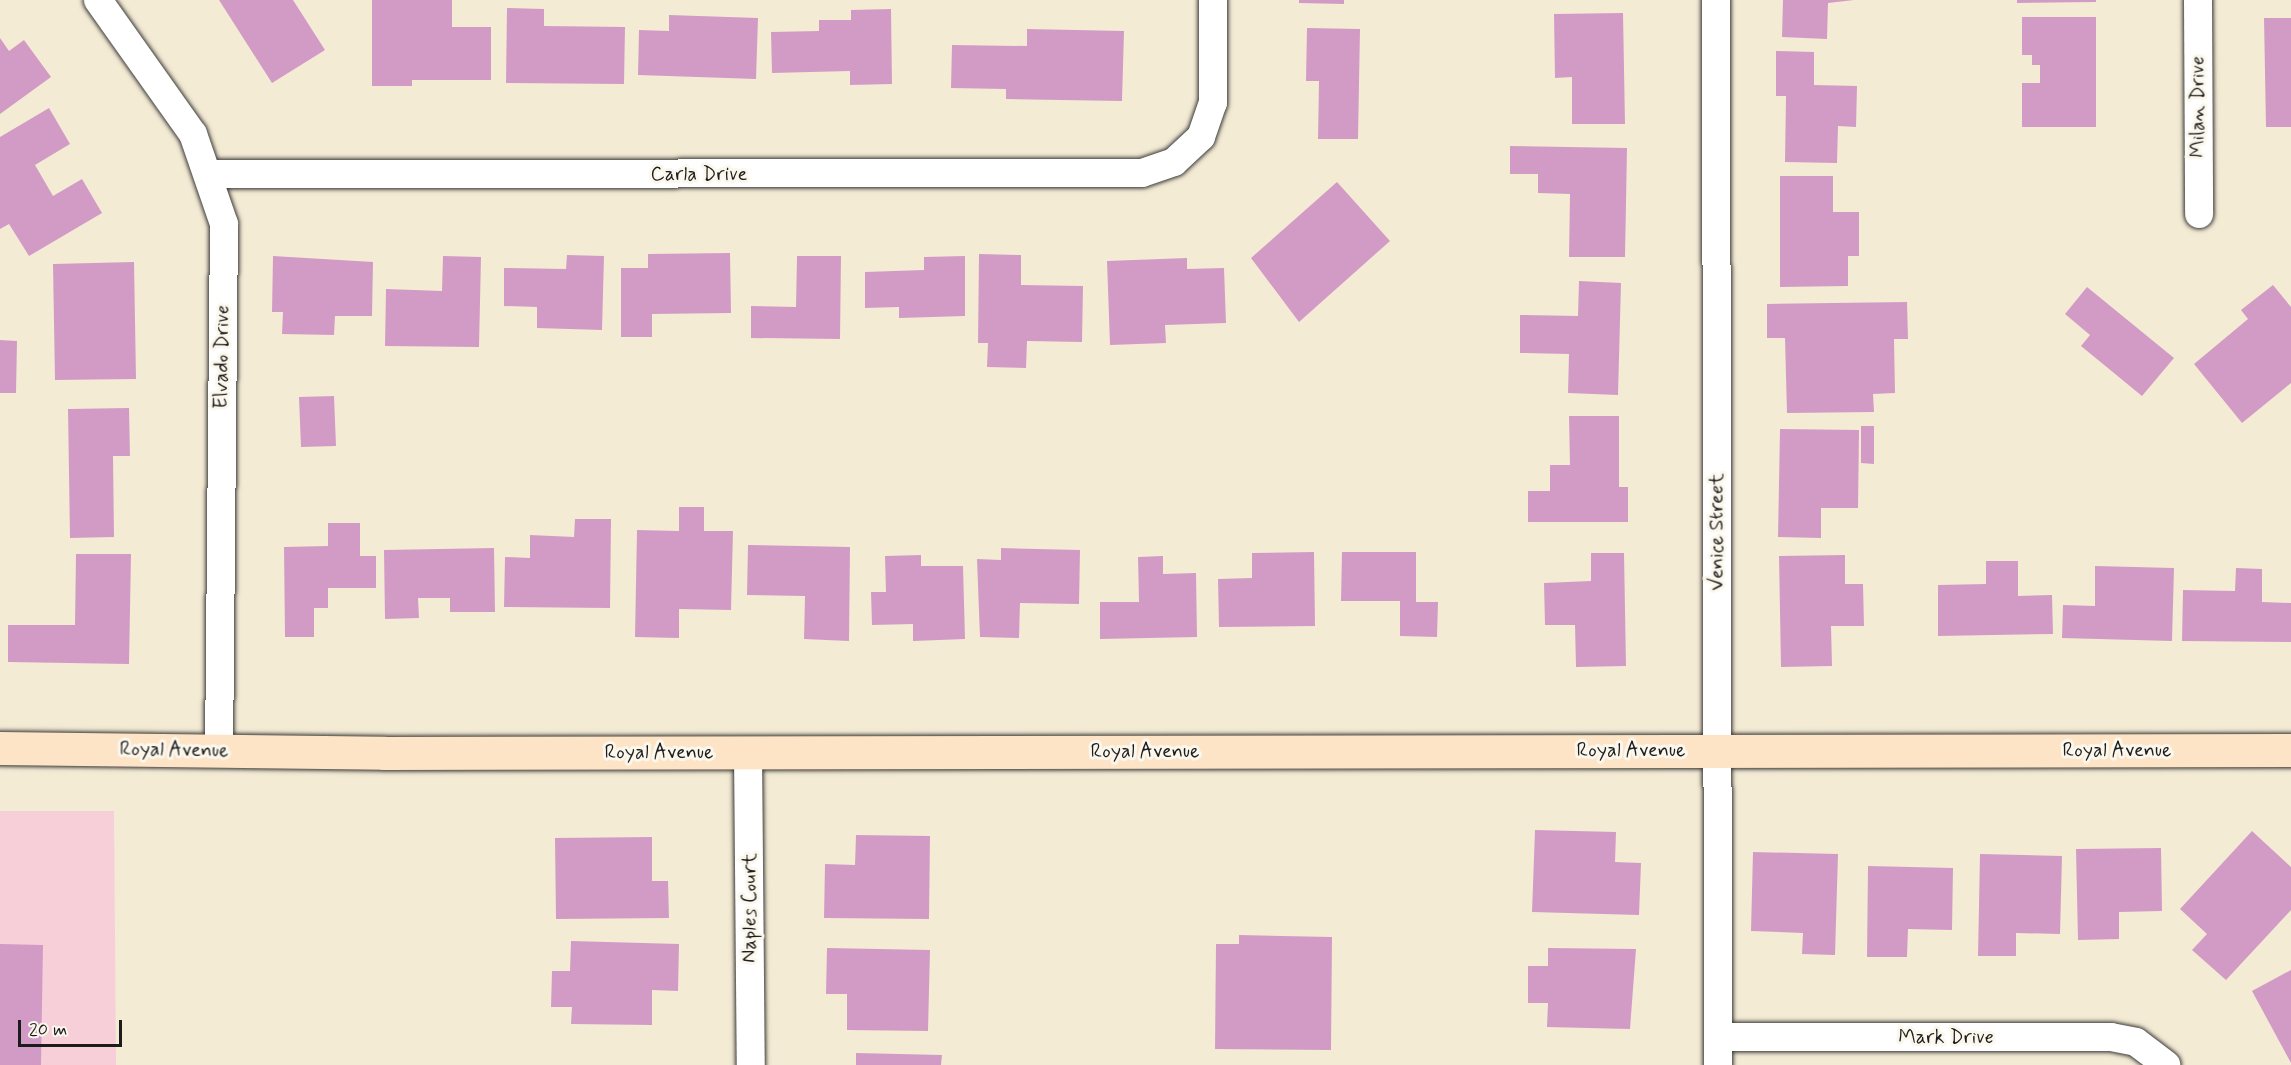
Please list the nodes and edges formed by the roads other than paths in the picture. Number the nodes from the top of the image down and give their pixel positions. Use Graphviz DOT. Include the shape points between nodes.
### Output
graph roads {
  1 [pos="98,0"];
  2 [pos="1213,0"];
  3 [pos="1716,0"];
  4 [pos="2198,0"];
  5 [pos="211,174"];
  6 [pos="2199,214"];
  7 [pos="0,748"];
  8 [pos="1718,750"];
  9 [pos="2291,750"];
  10 [pos="219,751"];
  11 [pos="748,751"];
  12 [pos="1718,1037"];
  13 [pos="751,1065"];
  14 [pos="1718,1065"];
  15 [pos="2166,1065"];
  1 -- 5 [label="street, Elvado Drive" via="169,93"];
  2 -- 5 [label="street, Carla Drive" via="1213,103 1201,137 1182,156 1142,173"];
  3 -- 8 [label="street, Venice Street"];
  4 -- 6 [label="street, Milan Drive"];
  5 -- 10 [label="street, Elvado Drive" via="224,224"];
  7 -- 10 [label="main road, Royal Avenue"];
  8 -- 9 [label="main road, Royal Avenue"];
  8 -- 11 [label="main road, Royal Avenue"];
  8 -- 12 [label="street, Venice Street"];
  10 -- 11 [label="main road, Royal Avenue"];
  11 -- 13 [label="street, Naples Court"];
  12 -- 14 [label="street, Venice Street"];
  12 -- 15 [label="street, Mark Drive" via="2111,1037 2136,1042"];
}
